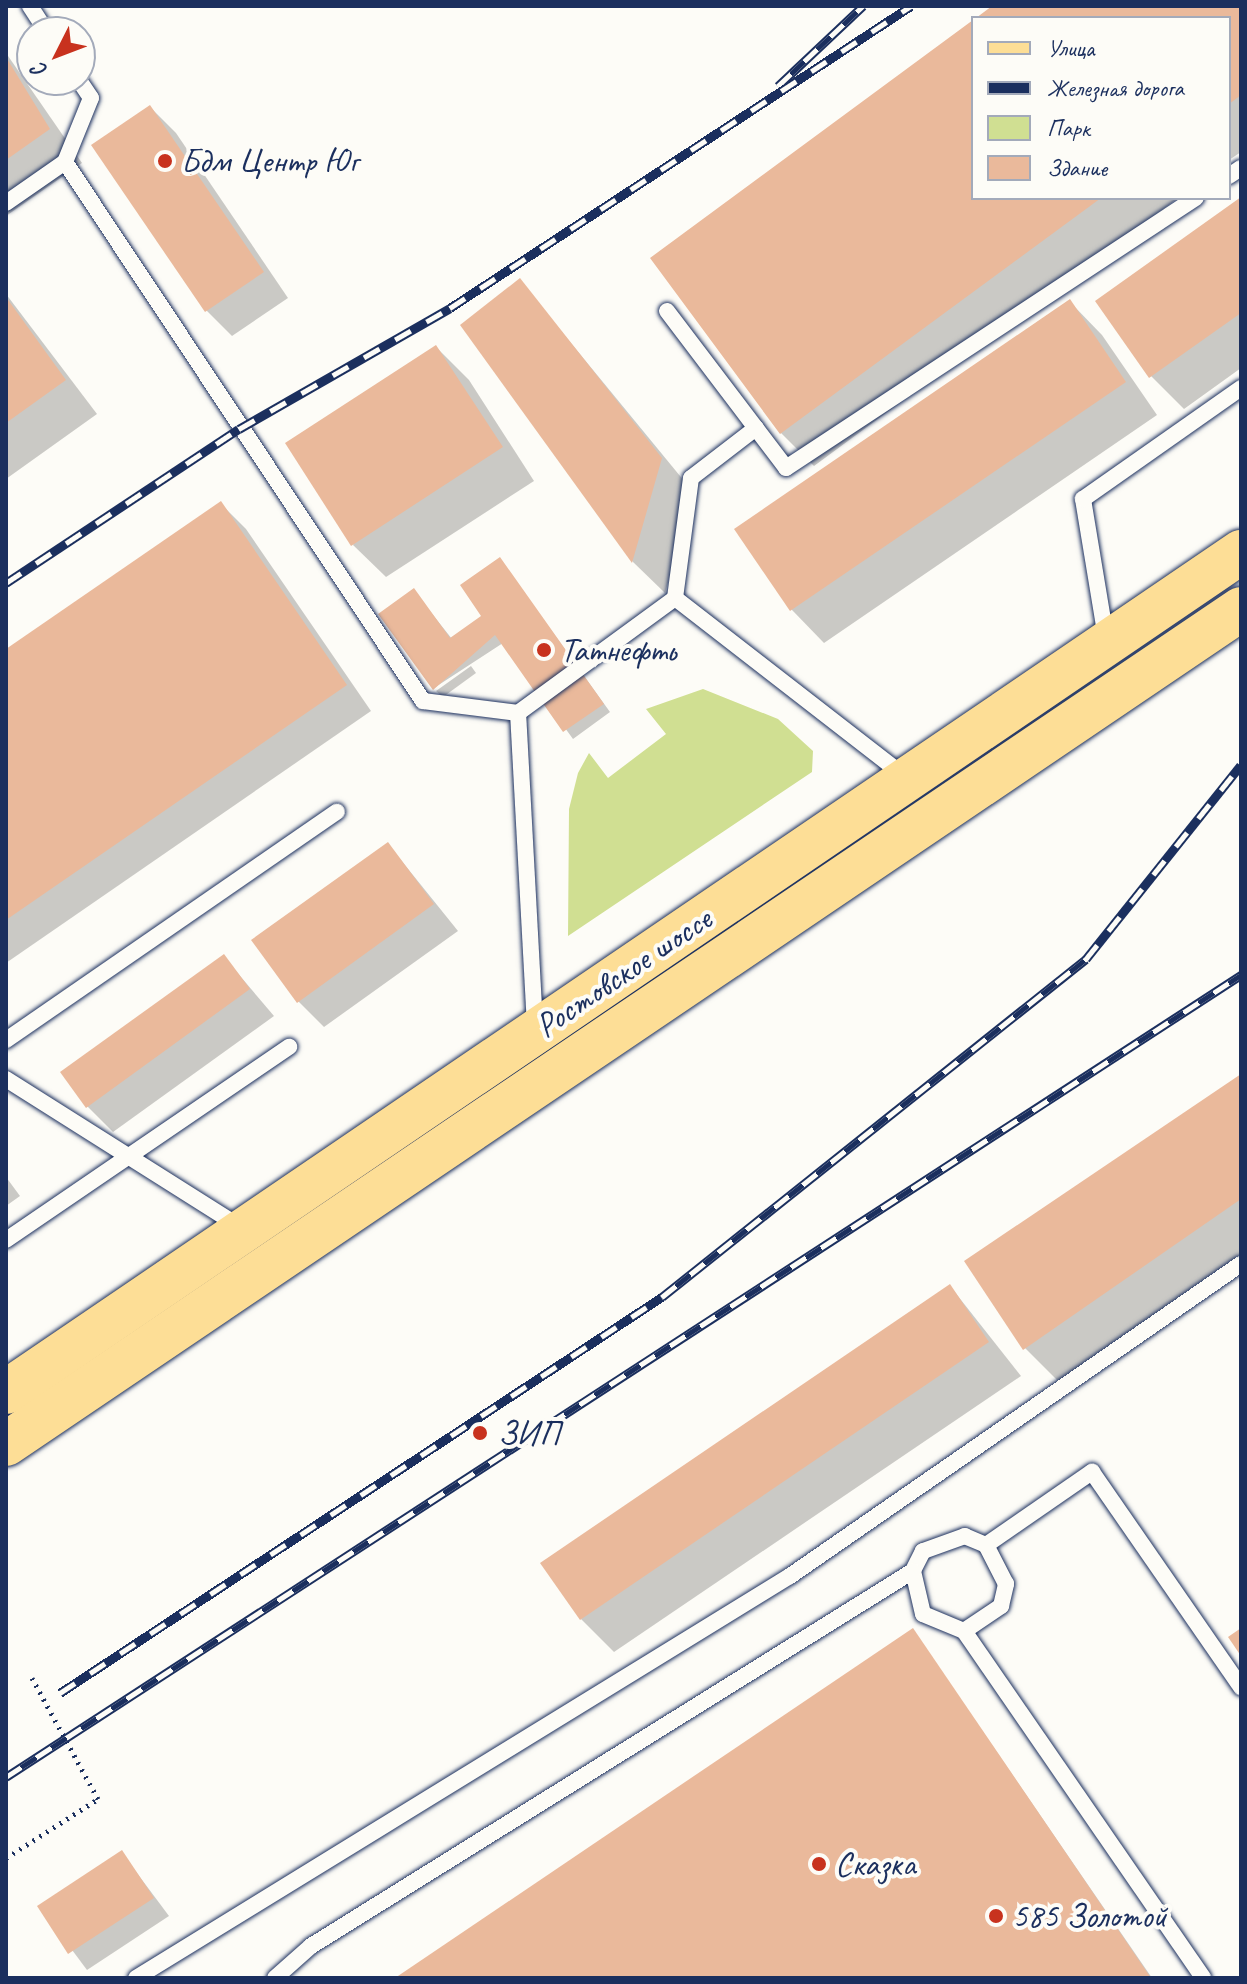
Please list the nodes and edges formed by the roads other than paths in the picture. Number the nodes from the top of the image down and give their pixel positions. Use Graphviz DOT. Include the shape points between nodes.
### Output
graph roads {
  1 [pos="90,96"];
  2 [pos="65,162"];
  3 [pos="1193,200"];
  4 [pos="6,203"];
  5 [pos="667,311"];
  6 [pos="1241,388"];
  7 [pos="756,428"];
  8 [pos="1241,552"];
  9 [pos="675,598"];
  10 [pos="1241,609"];
  11 [pos="1107,643"];
  12 [pos="518,713"];
  13 [pos="908,778"];
  14 [pos="337,812"];
  15 [pos="535,1031"];
  16 [pos="6,1040"];
  17 [pos="289,1047"];
  18 [pos="6,1079"];
  19 [pos="128,1158"];
  20 [pos="244,1229"];
  21 [pos="6,1240"];
  22 [pos="1241,1264"];
  23 [pos="6,1392"];
  24 [pos="6,1444"];
  25 [pos="986,1545"];
  26 [pos="913,1571"];
  27 [pos="964,1631"];
  28 [pos="1241,1687"];
  29 [pos="136,1978"];
  30 [pos="275,1978"];
  31 [pos="1203,1978"];
  1 -- 2 [label="lane"];
  2 -- 4 [label="lane"];
  2 -- 12 [label="lane" via="423,701"];
  3 -- 7 [label="lane" via="786,468"];
  5 -- 7 [label="lane"];
  6 -- 11 [label="lane" via="1083,499"];
  7 -- 9 [label="lane" via="691,478"];
  8 -- 11 [label="main road, Ростовское шоссе"];
  9 -- 12 [label="lane"];
  9 -- 13 [label="lane"];
  10 -- 24 [label="main road, Ростовское шоссе"];
  11 -- 13 [label="main road, Ростовское шоссе"];
  12 -- 15 [label="lane"];
  13 -- 15 [label="main road, Ростовское шоссе"];
  14 -- 16 [label="lane"];
  15 -- 20 [label="main road, Ростовское шоссе"];
  17 -- 19 [label="lane"];
  18 -- 19 [label="lane"];
  19 -- 20 [label="lane"];
  19 -- 21 [label="lane"];
  20 -- 23 [label="main road, Ростовское шоссе"];
  22 -- 29 [label="lane" via="790,1576"];
  25 -- 26 [label="lane" via="965,1536 942,1539"];
  25 -- 27 [label="lane" via="1006,1584 1001,1606"];
  25 -- 28 [label="lane" via="1092,1472"];
  26 -- 27 [label="lane" via="923,1614"];
  26 -- 30 [label="lane" via="311,1946"];
  27 -- 31 [label="lane"];
}
